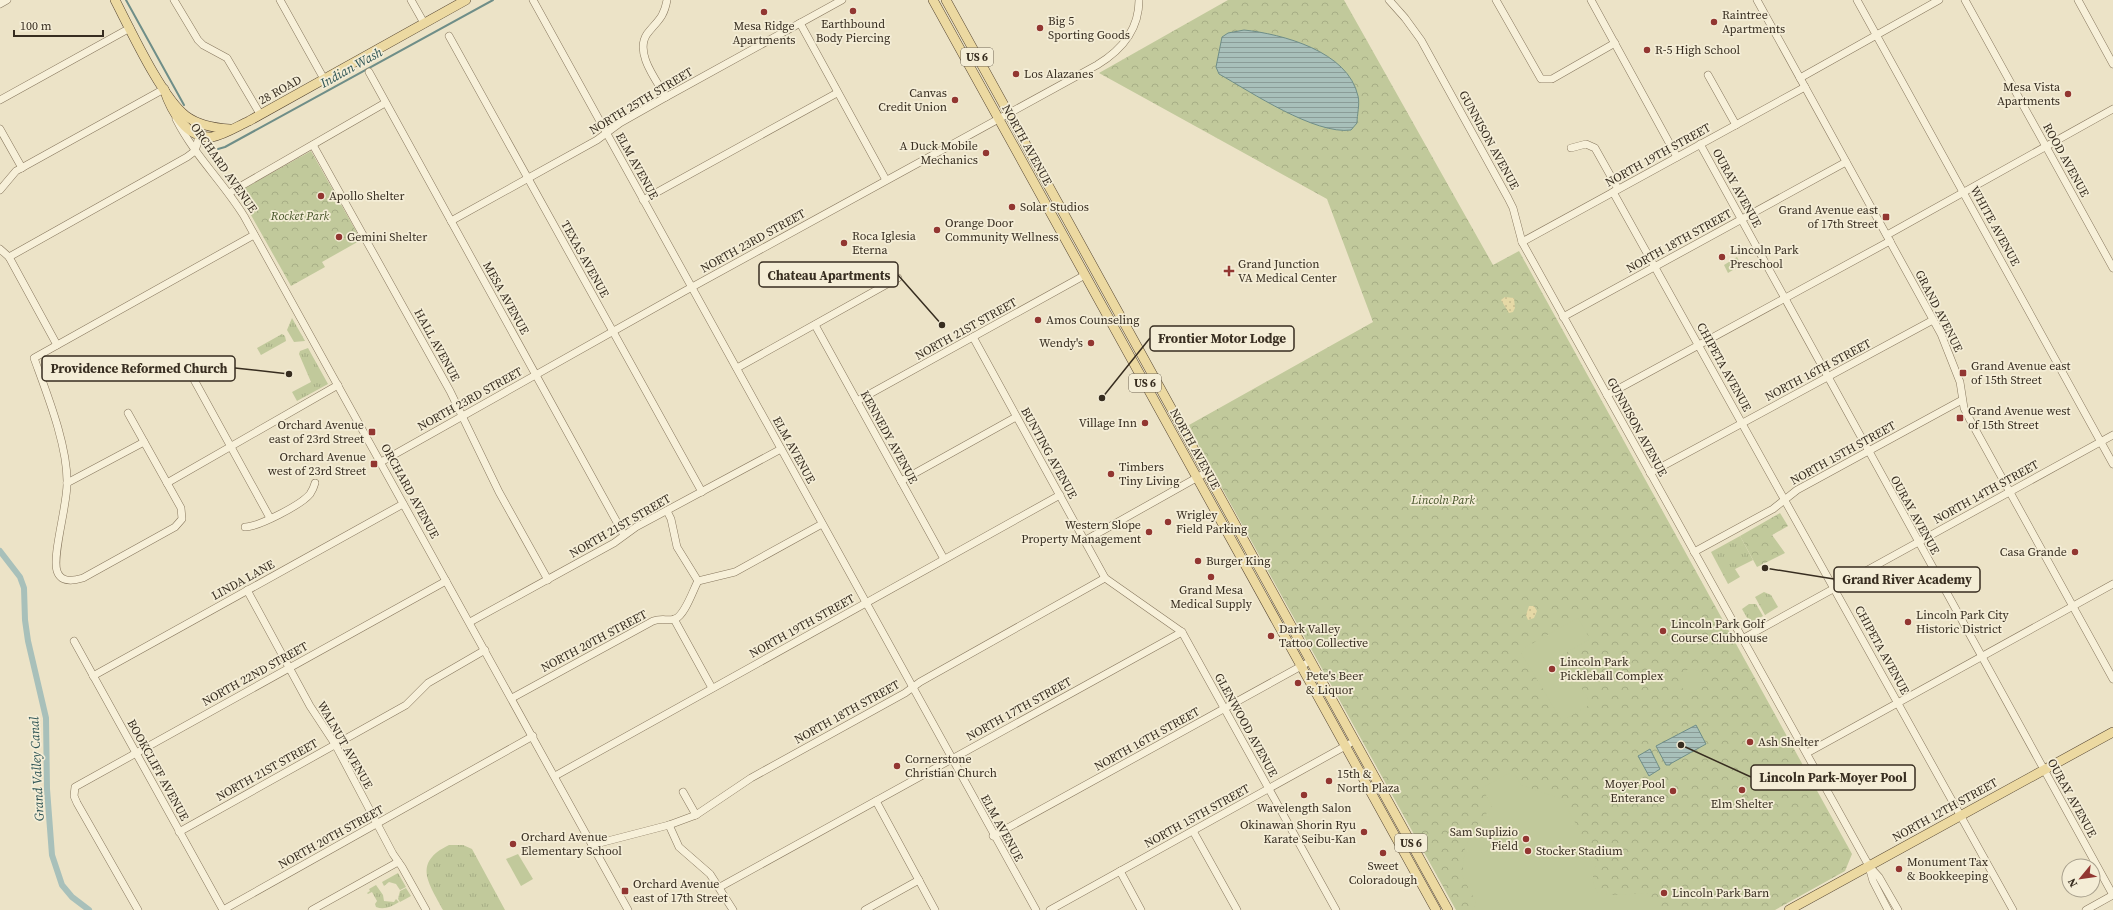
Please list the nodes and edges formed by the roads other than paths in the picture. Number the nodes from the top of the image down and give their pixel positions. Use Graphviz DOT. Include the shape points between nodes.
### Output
graph roads {
  1 [pos="7,0"];
  2 [pos="115,0"];
  3 [pos="174,0"];
  4 [pos="280,0"];
  5 [pos="411,0"];
  6 [pos="466,0"];
  7 [pos="533,0"];
  8 [pos="667,0"];
  9 [pos="842,0"];
  10 [pos="934,0"];
  11 [pos="946,0"];
  12 [pos="1139,0"];
  13 [pos="1496,0"];
  14 [pos="1591,0"];
  15 [pos="1757,0"];
  16 [pos="1857,0"];
  17 [pos="1939,0"];
  18 [pos="1965,0"];
  19 [pos="1392,1"];
  20 [pos="2079,2"];
  21 [pos="0,4"];
  22 [pos="424,23"];
  23 [pos="800,23"];
  24 [pos="130,28"];
  25 [pos="1876,35"];
  26 [pos="449,36"];
  27 [pos="1615,43"];
  28 [pos="2113,64"];
  29 [pos="369,72"];
  30 [pos="1708,74"];
  31 [pos="1800,78"];
  32 [pos="324,79"];
  33 [pos="1805,87"];
  34 [pos="164,89"];
  35 [pos="837,93"];
  36 [pos="666,97"];
  37 [pos="0,100"];
  38 [pos="386,103"];
  39 [pos="170,106"];
  40 [pos="2113,109"];
  41 [pos="1008,113"];
  42 [pos="260,114"];
  43 [pos="998,118"];
  44 [pos="191,119"];
  45 [pos="1736,125"];
  46 [pos="0,129"];
  47 [pos="231,129"];
  48 [pos="606,133"];
  49 [pos="199,136"];
  50 [pos="1700,144"];
  51 [pos="313,145"];
  52 [pos="2046,146"];
  53 [pos="1571,148"];
  54 [pos="195,151"];
  55 [pos="1677,157"];
  56 [pos="1846,162"];
  57 [pos="22,168"];
  58 [pos="528,178"];
  59 [pos="886,180"];
  60 [pos="0,190"];
  61 [pos="1616,191"];
  62 [pos="1963,192"];
  63 [pos="229,193"];
  64 [pos="644,200"];
  65 [pos="1742,219"];
  66 [pos="451,221"];
  67 [pos="254,235"];
  68 [pos="1063,235"];
  69 [pos="1888,238"];
  70 [pos="1522,242"];
  71 [pos="0,249"];
  72 [pos="9,258"];
  73 [pos="1655,267"];
  74 [pos="2113,268"];
  75 [pos="1095,270"];
  76 [pos="1085,275"];
  77 [pos="898,278"];
  78 [pos="692,287"];
  79 [pos="1785,298"];
  80 [pos="1112,301"];
  81 [pos="1563,317"];
  82 [pos="1933,320"];
  83 [pos="815,325"];
  84 [pos="613,331"];
  85 [pos="1130,334"];
  86 [pos="973,337"];
  87 [pos="1121,339"];
  88 [pos="1699,345"];
  89 [pos="57,346"];
  90 [pos="737,368"];
  91 [pos="1139,372"];
  92 [pos="536,375"];
  93 [pos="192,376"];
  94 [pos="1829,378"];
  95 [pos="338,385"];
  96 [pos="1606,395"];
  97 [pos="1962,400"];
  98 [pos="857,401"];
  99 [pos="128,413"];
  100 [pos="1174,413"];
  101 [pos="463,416"];
  102 [pos="1016,417"];
  103 [pos="1743,423"];
  104 [pos="1169,426"];
  105 [pos="2113,435"];
  106 [pos="144,442"];
  107 [pos="2101,442"];
  108 [pos="231,448"];
  109 [pos="781,449"];
  110 [pos="1195,450"];
  111 [pos="1870,450"];
  112 [pos="381,462"];
  113 [pos="2113,464"];
  114 [pos="1207,472"];
  115 [pos="1650,473"];
  116 [pos="1197,478"];
  117 [pos="901,481"];
  118 [pos="67,482"];
  119 [pos="167,483"];
  120 [pos="315,483"];
  121 [pos="702,492"];
  122 [pos="2010,492"];
  123 [pos="1060,495"];
  124 [pos="1786,500"];
  125 [pos="403,504"];
  126 [pos="667,511"];
  127 [pos="270,518"];
  128 [pos="822,524"];
  129 [pos="245,527"];
  130 [pos="624,535"];
  131 [pos="1084,541"];
  132 [pos="1918,542"];
  133 [pos="1694,552"];
  134 [pos="944,559"];
  135 [pos="1105,578"];
  136 [pos="446,580"];
  137 [pos="548,580"];
  138 [pos="698,581"];
  139 [pos="2113,584"];
  140 [pos="1270,586"];
  141 [pos="1834,588"];
  142 [pos="247,590"];
  143 [pos="1260,591"];
  144 [pos="866,603"];
  145 [pos="2072,606"];
  146 [pos="674,619"];
  147 [pos="470,622"];
  148 [pos="1182,632"];
  149 [pos="1744,638"];
  150 [pos="74,641"];
  151 [pos="485,650"];
  152 [pos="1981,656"];
  153 [pos="1311,660"];
  154 [pos="1301,666"];
  155 [pos="289,667"];
  156 [pos="93,676"];
  157 [pos="2113,679"];
  158 [pos="712,688"];
  159 [pos="913,688"];
  160 [pos="512,698"];
  161 [pos="1898,702"];
  162 [pos="1224,708"];
  163 [pos="2113,732"];
  164 [pos="533,736"];
  165 [pos="1355,741"];
  166 [pos="335,744"];
  167 [pos="1346,746"];
  168 [pos="136,753"];
  169 [pos="1807,753"];
  170 [pos="952,759"];
  171 [pos="2044,770"];
  172 [pos="555,776"];
  173 [pos="1269,789"];
  174 [pos="683,792"];
  175 [pos="876,801"];
  176 [pos="696,814"];
  177 [pos="1961,816"];
  178 [pos="376,824"];
  179 [pos="669,825"];
  180 [pos="1193,831"];
  181 [pos="179,832"];
  182 [pos="993,836"];
  183 [pos="592,845"];
  184 [pos="1407,856"];
  185 [pos="398,862"];
  186 [pos="1869,866"];
  187 [pos="1120,871"];
  188 [pos="919,880"];
  189 [pos="720,887"];
  190 [pos="2113,895"];
  191 [pos="1441,896"];
  192 [pos="138,910"];
  193 [pos="223,910"];
  194 [pos="312,910"];
  195 [pos="426,910"];
  196 [pos="628,910"];
  197 [pos="732,910"];
  198 [pos="865,910"];
  199 [pos="935,910"];
  200 [pos="1036,910"];
  201 [pos="1050,910"];
  202 [pos="1141,910"];
  203 [pos="1237,910"];
  204 [pos="1336,910"];
  205 [pos="1436,910"];
  206 [pos="1448,910"];
  207 [pos="1789,910"];
  208 [pos="1888,910"];
  209 [pos="1898,910"];
  210 [pos="2013,910"];
  211 [pos="2086,910"];
  1 -- 21 [label="street"];
  2 -- 24 [label="main road, ORCHARD AVENUE"];
  3 -- 42 [label="street" via="198,40 227,58"];
  4 -- 32 [label="street"];
  5 -- 22 [label="street"];
  6 -- 22 [label="main road, 28 ROAD"];
  7 -- 48 [label="street, ELM AVENUE"];
  8 -- 36 [label="street" via="662,17 647,35 643,48 647,64"];
  9 -- 23 [label="street, NORTH 25TH STREET"];
  10 -- 43 [label="main road, NORTH AVENUE / US 6"];
  11 -- 41 [label="main road, NORTH AVENUE / US 6"];
  12 -- 41 [label="street, NORTH 23RD STREET" via="1131,34 1121,48 1105,60"];
  13 -- 27 [label="street" via="1537,76 1544,80 1552,79"];
  14 -- 27 [label="street"];
  15 -- 31 [label="street, GRAND AVENUE"];
  16 -- 25 [label="street, WHITE AVENUE"];
  17 -- 25 [label="street"];
  18 -- 52 [label="street, ROOD AVENUE"];
  19 -- 70 [label="street, GUNNISON AVENUE" via="1421,40 1508,198"];
  20 -- 28 [label="street"];
  22 -- 32 [label="main road, 28 ROAD"];
  23 -- 35 [label="street"];
  23 -- 36 [label="street, NORTH 25TH STREET"];
  24 -- 34 [label="main road, ORCHARD AVENUE"];
  24 -- 37 [label="street"];
  25 -- 31 [label="street"];
  25 -- 62 [label="street, WHITE AVENUE"];
  26 -- 58 [label="street, TEXAS AVENUE"];
  27 -- 55 [label="street"];
  29 -- 38 [label="street, MESA AVENUE"];
  30 -- 45 [label="street"];
  31 -- 33 [label="street, GRAND AVENUE"];
  32 -- 42 [label="main road, 28 ROAD"];
  33 -- 45 [label="street, NORTH 19TH STREET"];
  33 -- 56 [label="street, GRAND AVENUE"];
  34 -- 39 [label="main road, ORCHARD AVENUE"];
  34 -- 44 [label="main road, ORCHARD AVENUE" via="179,110"];
  34 -- 57 [label="street"];
  35 -- 59 [label="street"];
  35 -- 64 [label="street"];
  36 -- 48 [label="street, NORTH 25TH STREET"];
  38 -- 51 [label="street"];
  38 -- 66 [label="street, MESA AVENUE"];
  39 -- 49 [label="main road" via="186,126"];
  39 -- 54 [label="street, ORCHARD AVENUE"];
  40 -- 52 [label="street"];
  41 -- 43 [label="street, NORTH 23RD STREET"];
  41 -- 75 [label="main road, NORTH AVENUE / US 6"];
  42 -- 47 [label="main road, 28 ROAD"];
  43 -- 59 [label="street, NORTH 23RD STREET"];
  43 -- 68 [label="main road, NORTH AVENUE / US 6"];
  44 -- 47 [label="main road" via="209,126"];
  44 -- 49 [label="street, ORCHARD AVENUE"];
  45 -- 50 [label="street, NORTH 19TH STREET"];
  46 -- 57 [label="street"];
  47 -- 49 [label="main road, 28 ROAD" via="213,137"];
  48 -- 58 [label="street, NORTH 25TH STREET"];
  48 -- 64 [label="street, ELM AVENUE"];
  49 -- 54 [label="street"];
  50 -- 55 [label="street, NORTH 19TH STREET"];
  50 -- 65 [label="street, OURAY AVENUE"];
  51 -- 63 [label="street"];
  51 -- 101 [label="street, HALL AVENUE"];
  52 -- 62 [label="street"];
  52 -- 74 [label="street, ROOD AVENUE"];
  53 -- 61 [label="street, CHIPETA AVENUE" via="1586,144 1595,148"];
  54 -- 63 [label="street, ORCHARD AVENUE"];
  54 -- 72 [label="street"];
  55 -- 61 [label="street, NORTH 19TH STREET"];
  56 -- 65 [label="street, NORTH 18TH STREET"];
  56 -- 69 [label="street, GRAND AVENUE"];
  57 -- 60 [label="street" via="12,175"];
  58 -- 66 [label="street, NORTH 25TH STREET"];
  58 -- 84 [label="street, TEXAS AVENUE"];
  59 -- 78 [label="street, NORTH 23RD STREET"];
  61 -- 70 [label="street, NORTH 19TH STREET"];
  61 -- 73 [label="street, CHIPETA AVENUE"];
  62 -- 69 [label="street"];
  62 -- 107 [label="street, WHITE AVENUE"];
  63 -- 67 [label="street, ORCHARD AVENUE"];
  64 -- 78 [label="street, ELM AVENUE"];
  65 -- 73 [label="street, NORTH 18TH STREET"];
  65 -- 79 [label="street, OURAY AVENUE"];
  66 -- 92 [label="street, MESA AVENUE"];
  67 -- 89 [label="street"];
  67 -- 95 [label="street, ORCHARD AVENUE"];
  68 -- 75 [label="main road" via="1072,243 1084,264"];
  68 -- 76 [label="main road, NORTH AVENUE / US 6"];
  69 -- 79 [label="street"];
  69 -- 82 [label="street, GRAND AVENUE"];
  70 -- 81 [label="street, GUNNISON AVENUE"];
  71 -- 72 [label="street"];
  72 -- 89 [label="street"];
  73 -- 81 [label="street, NORTH 18TH STREET"];
  73 -- 88 [label="street, CHIPETA AVENUE"];
  75 -- 80 [label="main road, NORTH AVENUE / US 6"];
  76 -- 80 [label="main road" via="1094,279 1105,298"];
  76 -- 86 [label="street, NORTH 21ST STREET"];
  76 -- 87 [label="main road, NORTH AVENUE / US 6"];
  77 -- 83 [label="street"];
  78 -- 84 [label="street, NORTH 23RD STREET"];
  78 -- 90 [label="street, ELM AVENUE"];
  79 -- 88 [label="street"];
  79 -- 94 [label="street, OURAY AVENUE"];
  80 -- 85 [label="main road, NORTH AVENUE / US 6"];
  81 -- 96 [label="street, GUNNISON AVENUE"];
  82 -- 94 [label="street, NORTH 16TH STREET"];
  82 -- 97 [label="street, GRAND AVENUE" via="1955,370"];
  83 -- 90 [label="street"];
  83 -- 98 [label="street, KENNEDY AVENUE"];
  84 -- 92 [label="street, NORTH 23RD STREET"];
  84 -- 121 [label="street, TEXAS AVENUE"];
  85 -- 87 [label="main road"];
  85 -- 100 [label="main road, NORTH AVENUE / US 6"];
  86 -- 98 [label="street, NORTH 21ST STREET"];
  86 -- 102 [label="street, BUNTING AVENUE"];
  87 -- 91 [label="main road, NORTH AVENUE / US 6"];
  88 -- 96 [label="street"];
  88 -- 103 [label="street, CHIPETA AVENUE"];
  89 -- 118 [label="street" via="34,358 62,447"];
  90 -- 109 [label="street, ELM AVENUE"];
  91 -- 100 [label="main road" via="1152,387 1164,408"];
  91 -- 104 [label="main road, NORTH AVENUE / US 6"];
  92 -- 101 [label="street, NORTH 23RD STREET"];
  92 -- 130 [label="street, MESA AVENUE"];
  93 -- 108 [label="street"];
  94 -- 103 [label="street, NORTH 16TH STREET"];
  94 -- 111 [label="street, OURAY AVENUE"];
  95 -- 108 [label="street"];
  95 -- 112 [label="street, ORCHARD AVENUE"];
  96 -- 115 [label="street, GUNNISON AVENUE"];
  97 -- 111 [label="street, NORTH 15TH STREET"];
  97 -- 122 [label="street, GRAND AVENUE" via="1969,418"];
  98 -- 117 [label="street, KENNEDY AVENUE"];
  99 -- 106 [label="street"];
  100 -- 110 [label="main road, NORTH AVENUE / US 6"];
  101 -- 112 [label="street, NORTH 23RD STREET"];
  101 -- 137 [label="street, HALL AVENUE" via="510,513"];
  102 -- 117 [label="street"];
  102 -- 123 [label="street, BUNTING AVENUE"];
  103 -- 115 [label="street, NORTH 16TH STREET"];
  103 -- 124 [label="street, CHIPETA AVENUE"];
  104 -- 110 [label="main road" via="1176,428 1184,441"];
  104 -- 116 [label="main road, NORTH AVENUE / US 6"];
  105 -- 107 [label="street, NORTH 14TH STREET"];
  106 -- 118 [label="street"];
  106 -- 119 [label="street"];
  107 -- 113 [label="street, WHITE AVENUE"];
  107 -- 122 [label="street, NORTH 14TH STREET"];
  108 -- 119 [label="street"];
  108 -- 127 [label="street"];
  109 -- 121 [label="street, NORTH 21ST STREET"];
  109 -- 128 [label="street, ELM AVENUE"];
  110 -- 114 [label="main road, NORTH AVENUE / US 6"];
  111 -- 124 [label="street, NORTH 15TH STREET" via="1797,490"];
  111 -- 132 [label="street, OURAY AVENUE" via="1872,459"];
  112 -- 125 [label="street, ORCHARD AVENUE"];
  114 -- 116 [label="street"];
  114 -- 140 [label="main road, NORTH AVENUE / US 6"];
  115 -- 133 [label="street, GUNNISON AVENUE"];
  116 -- 131 [label="street"];
  116 -- 143 [label="main road, NORTH AVENUE / US 6"];
  117 -- 134 [label="street, KENNEDY AVENUE"];
  118 -- 119 [label="street" via="66,507 56,566 60,578 69,581 83,578 175,527 182,519 181,508"];
  120 -- 127 [label="street" via="313,490 304,499"];
  121 -- 126 [label="street, NORTH 21ST STREET"];
  122 -- 132 [label="street, NORTH 14TH STREET"];
  122 -- 145 [label="street, GRAND AVENUE"];
  123 -- 131 [label="street, BUNTING AVENUE"];
  123 -- 134 [label="street, NORTH 19TH STREET"];
  124 -- 133 [label="street, NORTH 15TH STREET"];
  124 -- 141 [label="street, CHIPETA AVENUE"];
  125 -- 136 [label="street, ORCHARD AVENUE"];
  125 -- 142 [label="street, LINDA LANE"];
  126 -- 130 [label="street, NORTH 21ST STREET"];
  126 -- 138 [label="street" via="677,548"];
  127 -- 129 [label="street" via="257,525"];
  128 -- 138 [label="street" via="735,572"];
  128 -- 144 [label="street, ELM AVENUE"];
  130 -- 137 [label="street, NORTH 21ST STREET"];
  131 -- 135 [label="street, BUNTING AVENUE"];
  132 -- 141 [label="street, NORTH 14TH STREET"];
  132 -- 152 [label="street, OURAY AVENUE"];
  133 -- 149 [label="street, GUNNISON AVENUE"];
  134 -- 144 [label="street, NORTH 19TH STREET"];
  135 -- 148 [label="street, GLENWOOD AVENUE"];
  135 -- 159 [label="street, NORTH 18TH STREET"];
  136 -- 147 [label="street, ORCHARD AVENUE"];
  136 -- 155 [label="street, NORTH 22ND STREET"];
  137 -- 147 [label="street, NORTH 21ST STREET"];
  138 -- 146 [label="street" via="685,608"];
  139 -- 145 [label="street"];
  140 -- 143 [label="main road"];
  140 -- 153 [label="main road, NORTH AVENUE / US 6"];
  141 -- 149 [label="street, NORTH 14TH STREET"];
  141 -- 161 [label="street, CHIPETA AVENUE"];
  142 -- 155 [label="street, WALNUT AVENUE"];
  142 -- 156 [label="street, LINDA LANE"];
  143 -- 154 [label="main road, NORTH AVENUE / US 6"];
  144 -- 158 [label="street, NORTH 19TH STREET"];
  144 -- 159 [label="street, ELM AVENUE"];
  145 -- 152 [label="street"];
  145 -- 157 [label="street, GRAND AVENUE"];
  146 -- 158 [label="street"];
  146 -- 160 [label="street, NORTH 20TH STREET" via="663,618 653,621"];
  147 -- 151 [label="street, ORCHARD AVENUE"];
  148 -- 162 [label="street, GLENWOOD AVENUE"];
  148 -- 170 [label="street, NORTH 17TH STREET"];
  149 -- 169 [label="street, GUNNISON AVENUE"];
  150 -- 156 [label="street, BOOKCLIFF AVENUE"];
  151 -- 160 [label="street, ORCHARD AVENUE"];
  151 -- 166 [label="street, NORTH 21ST STREET" via="428,683 406,705"];
  152 -- 161 [label="street"];
  152 -- 171 [label="street, OURAY AVENUE"];
  153 -- 154 [label="street, NORTH 16TH STREET"];
  153 -- 165 [label="main road, NORTH AVENUE / US 6"];
  154 -- 162 [label="street, NORTH 16TH STREET"];
  154 -- 167 [label="main road, NORTH AVENUE / US 6"];
  155 -- 166 [label="street, WALNUT AVENUE"];
  155 -- 168 [label="street, NORTH 22ND STREET"];
  156 -- 168 [label="street, BOOKCLIFF AVENUE"];
  158 -- 172 [label="street, NORTH 19TH STREET"];
  159 -- 170 [label="street, ELM AVENUE"];
  159 -- 176 [label="street, NORTH 18TH STREET" via="751,778"];
  160 -- 164 [label="street, ORCHARD AVENUE"];
  161 -- 169 [label="street"];
  161 -- 177 [label="street, CHIPETA AVENUE"];
  162 -- 173 [label="street, GLENWOOD AVENUE"];
  162 -- 182 [label="street, NORTH 16TH STREET"];
  163 -- 171 [label="main road, NORTH 12TH STREET"];
  164 -- 172 [label="street, ORCHARD AVENUE"];
  164 -- 178 [label="street, NORTH 20TH STREET"];
  165 -- 167 [label="street, NORTH 15TH STREET"];
  165 -- 191 [label="main road, NORTH AVENUE / US 6"];
  166 -- 178 [label="street, WALNUT AVENUE"];
  166 -- 181 [label="street, NORTH 21ST STREET"];
  167 -- 173 [label="street, NORTH 15TH STREET"];
  167 -- 184 [label="main road, NORTH AVENUE / US 6"];
  168 -- 181 [label="street, BOOKCLIFF AVENUE"];
  168 -- 192 [label="street, NORTH 22ND STREET" via="75,787 74,796"];
  169 -- 186 [label="street, GUNNISON AVENUE"];
  170 -- 175 [label="street, NORTH 17TH STREET"];
  170 -- 182 [label="street, ELM AVENUE"];
  171 -- 177 [label="main road, NORTH 12TH STREET"];
  171 -- 190 [label="street, OURAY AVENUE"];
  172 -- 183 [label="street, ORCHARD AVENUE"];
  173 -- 180 [label="street, NORTH 15TH STREET"];
  173 -- 204 [label="street, GLENWOOD AVENUE"];
  174 -- 176 [label="street"];
  175 -- 188 [label="street"];
  175 -- 189 [label="street, NORTH 17TH STREET"];
  176 -- 179 [label="street, NORTH 18TH STREET"];
  177 -- 186 [label="main road, NORTH 12TH STREET"];
  177 -- 210 [label="street, CHIPETA AVENUE"];
  178 -- 185 [label="street, WALNUT AVENUE"];
  178 -- 193 [label="street, NORTH 20TH STREET"];
  179 -- 183 [label="street, NORTH 18TH STREET"];
  179 -- 189 [label="street" via="679,847 710,874"];
  180 -- 187 [label="street, NORTH 15TH STREET"];
  180 -- 203 [label="street"];
  181 -- 193 [label="street, BOOKCLIFF AVENUE"];
  182 -- 200 [label="street, ELM AVENUE"];
  183 -- 196 [label="street, ORCHARD AVENUE"];
  184 -- 191 [label="main road" via="1415,862 1427,882"];
  184 -- 205 [label="main road, NORTH AVENUE / US 6"];
  185 -- 194 [label="street"];
  185 -- 195 [label="street, WALNUT AVENUE"];
  186 -- 207 [label="main road, NORTH 12TH STREET"];
  186 -- 208 [label="street, GUNNISON AVENUE" via="1873,881"];
  186 -- 209 [label="street, GUNNISON AVENUE" via="1879,877"];
  187 -- 201 [label="street, NORTH 15TH STREET"];
  187 -- 202 [label="street"];
  188 -- 198 [label="street"];
  188 -- 199 [label="street"];
  189 -- 197 [label="street"];
  190 -- 211 [label="street"];
  191 -- 206 [label="main road, NORTH AVENUE / US 6"];
}
